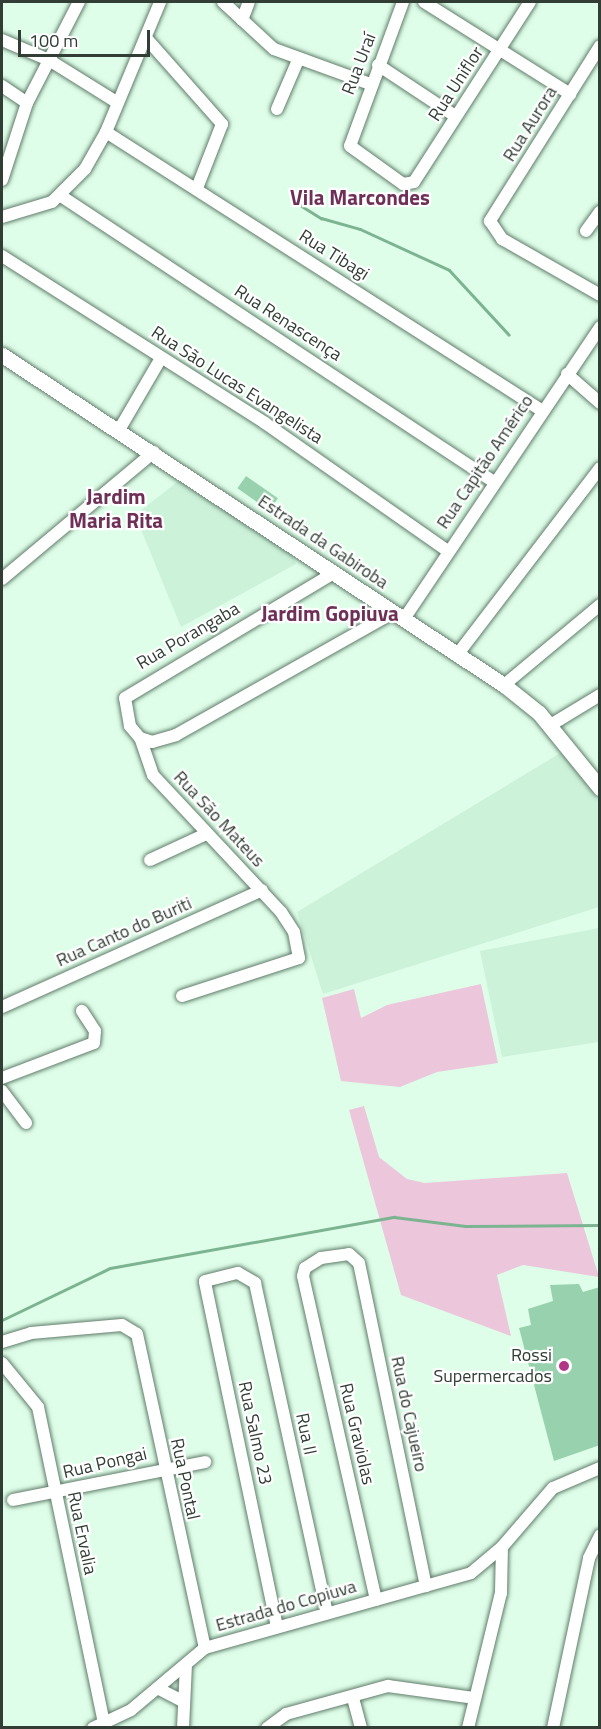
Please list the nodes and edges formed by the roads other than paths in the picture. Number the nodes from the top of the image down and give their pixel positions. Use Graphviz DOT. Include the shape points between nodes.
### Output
graph roads {
  1 [pos="79,2"];
  2 [pos="160,2"];
  3 [pos="223,2"];
  4 [pos="249,2"];
  5 [pos="403,2"];
  6 [pos="424,2"];
  7 [pos="531,2"];
  8 [pos="242,20"];
  9 [pos="146,38"];
  10 [pos="2,40"];
  11 [pos="600,46"];
  12 [pos="499,51"];
  13 [pos="49,60"];
  14 [pos="298,60"];
  15 [pos="378,65"];
  16 [pos="370,84"];
  17 [pos="2,86"];
  18 [pos="570,94"];
  19 [pos="27,103"];
  20 [pos="118,103"];
  21 [pos="277,109"];
  22 [pos="455,116"];
  23 [pos="106,132"];
  24 [pos="4,165"];
  25 [pos="2,180"];
  26 [pos="409,184"];
  27 [pos="197,188"];
  28 [pos="61,196"];
  29 [pos="600,212"];
  30 [pos="2,218"];
  31 [pos="586,231"];
  32 [pos="2,256"];
  33 [pos="600,295"];
  34 [pos="600,327"];
  35 [pos="2,355"];
  36 [pos="161,357"];
  37 [pos="567,374"];
  38 [pos="600,403"];
  39 [pos="541,410"];
  40 [pos="119,430"];
  41 [pos="154,452"];
  42 [pos="600,468"];
  43 [pos="494,482"];
  44 [pos="448,551"];
  45 [pos="334,573"];
  46 [pos="2,579"];
  47 [pos="600,604"];
  48 [pos="399,616"];
  49 [pos="457,655"];
  50 [pos="504,685"];
  51 [pos="600,695"];
  52 [pos="125,698"];
  53 [pos="549,726"];
  54 [pos="140,738"];
  55 [pos="600,788"];
  56 [pos="204,834"];
  57 [pos="150,860"];
  58 [pos="262,890"];
  59 [pos="182,996"];
  60 [pos="2,1006"];
  61 [pos="82,1011"];
  62 [pos="2,1078"];
  63 [pos="2,1091"];
  64 [pos="26,1123"];
  65 [pos="238,1273"];
  66 [pos="303,1276"];
  67 [pos="2,1342"];
  68 [pos="2,1363"];
  69 [pos="205,1462"];
  70 [pos="163,1468"];
  71 [pos="600,1468"];
  72 [pos="56,1492"];
  73 [pos="13,1500"];
  74 [pos="600,1535"];
  75 [pos="502,1547"];
  76 [pos="600,1552"];
  77 [pos="426,1586"];
  78 [pos="583,1589"];
  79 [pos="376,1600"];
  80 [pos="327,1613"];
  81 [pos="277,1627"];
  82 [pos="205,1648"];
  83 [pos="186,1665"];
  84 [pos="159,1689"];
  85 [pos="353,1698"];
  86 [pos="475,1698"];
  87 [pos="181,1700"];
  88 [pos="98,1725"];
  89 [pos="183,1728"];
  90 [pos="267,1728"];
  91 [pos="361,1728"];
  92 [pos="468,1728"];
  93 [pos="553,1728"];
  1 -- 13 [label="street"];
  2 -- 9 [label="street"];
  3 -- 8 [label="street"];
  4 -- 8 [label="street"];
  5 -- 15 [label="street, Rua Uraí"];
  6 -- 12 [label="street"];
  7 -- 12 [label="street, Rua Uniflor"];
  8 -- 14 [label="street" via="273,49"];
  9 -- 20 [label="street"];
  9 -- 27 [label="street" via="222,124"];
  10 -- 13 [label="street"];
  11 -- 18 [label="street, Rua Aurora"];
  12 -- 18 [label="street"];
  12 -- 22 [label="street, Rua Uniflor"];
  13 -- 19 [label="street"];
  13 -- 20 [label="street"];
  14 -- 16 [label="street"];
  14 -- 21 [label="street"];
  15 -- 16 [label="street, Rua Uraí"];
  15 -- 22 [label="street"];
  16 -- 26 [label="street, Rua Uraí" via="350,140 354,153"];
  17 -- 19 [label="street"];
  18 -- 33 [label="street, Rua Aurora" via="489,221 502,239"];
  19 -- 24 [label="street"];
  20 -- 23 [label="street"];
  22 -- 26 [label="street, Rua Uniflor"];
  23 -- 27 [label="street, Rua Tibagi"];
  23 -- 28 [label="street"];
  24 -- 25 [label="street"];
  27 -- 39 [label="street, Rua Tibagi"];
  28 -- 30 [label="street"];
  28 -- 43 [label="street, Rua Renascença"];
  29 -- 31 [label="street"];
  32 -- 36 [label="street, Rua São Lucas Evangelista"];
  34 -- 37 [label="street, Rua Capitão Américo"];
  35 -- 40 [label="main road, Estrada da Gabiroba"];
  36 -- 40 [label="street"];
  36 -- 44 [label="street, Rua São Lucas Evangelista"];
  37 -- 38 [label="street"];
  37 -- 39 [label="street, Rua Capitão Américo"];
  39 -- 43 [label="street, Rua Capitão Américo"];
  40 -- 41 [label="main road, Estrada da Gabiroba"];
  41 -- 45 [label="main road, Estrada da Gabiroba"];
  41 -- 46 [label="street"];
  42 -- 49 [label="street"];
  43 -- 44 [label="street, Rua Capitão Américo"];
  44 -- 48 [label="street, Rua Capitão Américo"];
  45 -- 48 [label="main road, Estrada da Gabiroba"];
  45 -- 52 [label="street, Rua Porangaba"];
  47 -- 50 [label="street"];
  48 -- 49 [label="main road, Estrada da Gabiroba"];
  48 -- 54 [label="street" via="176,735 152,742"];
  49 -- 50 [label="main road, Estrada da Gabiroba"];
  50 -- 53 [label="main road, Estrada da Gabiroba"];
  51 -- 53 [label="street"];
  52 -- 54 [label="street, Rua São Mateus" via="130,726"];
  53 -- 55 [label="main road, Estrada da Gabiroba"];
  54 -- 56 [label="street, Rua São Mateus" via="153,775"];
  56 -- 57 [label="street"];
  56 -- 58 [label="street, Rua São Mateus"];
  58 -- 59 [label="street, Rua São Mateus" via="289,922 299,958"];
  58 -- 60 [label="street, Rua Canto do Buriti"];
  61 -- 62 [label="street" via="95,1031 94,1043"];
  63 -- 64 [label="street"];
  65 -- 80 [label="street, Rua II" via="255,1283"];
  65 -- 81 [label="street, Rua Salmo 23" via="205,1281"];
  66 -- 77 [label="street, Rua do Cajueiro" via="305,1268 321,1258 349,1254 359,1263"];
  66 -- 79 [label="street, Rua Graviolas"];
  67 -- 70 [label="street, Rua Pontal" via="31,1333 122,1325 136,1334"];
  68 -- 72 [label="street, Rua Ervalia" via="38,1407"];
  69 -- 70 [label="street, Rua Pongai"];
  70 -- 72 [label="street, Rua Pongai"];
  70 -- 82 [label="street, Rua Pontal"];
  71 -- 75 [label="street, Estrada do Copiuva" via="553,1488"];
  72 -- 73 [label="street, Rua Pongai"];
  72 -- 88 [label="street, Rua Ervalia"];
  74 -- 78 [label="street"];
  75 -- 77 [label="street, Estrada do Copiuva" via="471,1573"];
  75 -- 86 [label="street" via="501,1593"];
  76 -- 78 [label="street"];
  77 -- 79 [label="street, Estrada do Copiuva"];
  78 -- 93 [label="street"];
  79 -- 80 [label="street, Estrada do Copiuva"];
  80 -- 81 [label="street, Estrada do Copiuva"];
  81 -- 82 [label="street, Estrada do Copiuva"];
  82 -- 83 [label="street, Estrada do Copiuva"];
  83 -- 84 [label="street, Estrada do Copiuva"];
  83 -- 87 [label="street"];
  84 -- 87 [label="street"];
  84 -- 88 [label="street, Estrada do Copiuva"];
  85 -- 86 [label="street" via="405,1684"];
  85 -- 90 [label="street" via="286,1714"];
  85 -- 91 [label="street"];
  86 -- 92 [label="street"];
  87 -- 89 [label="street"];
}
